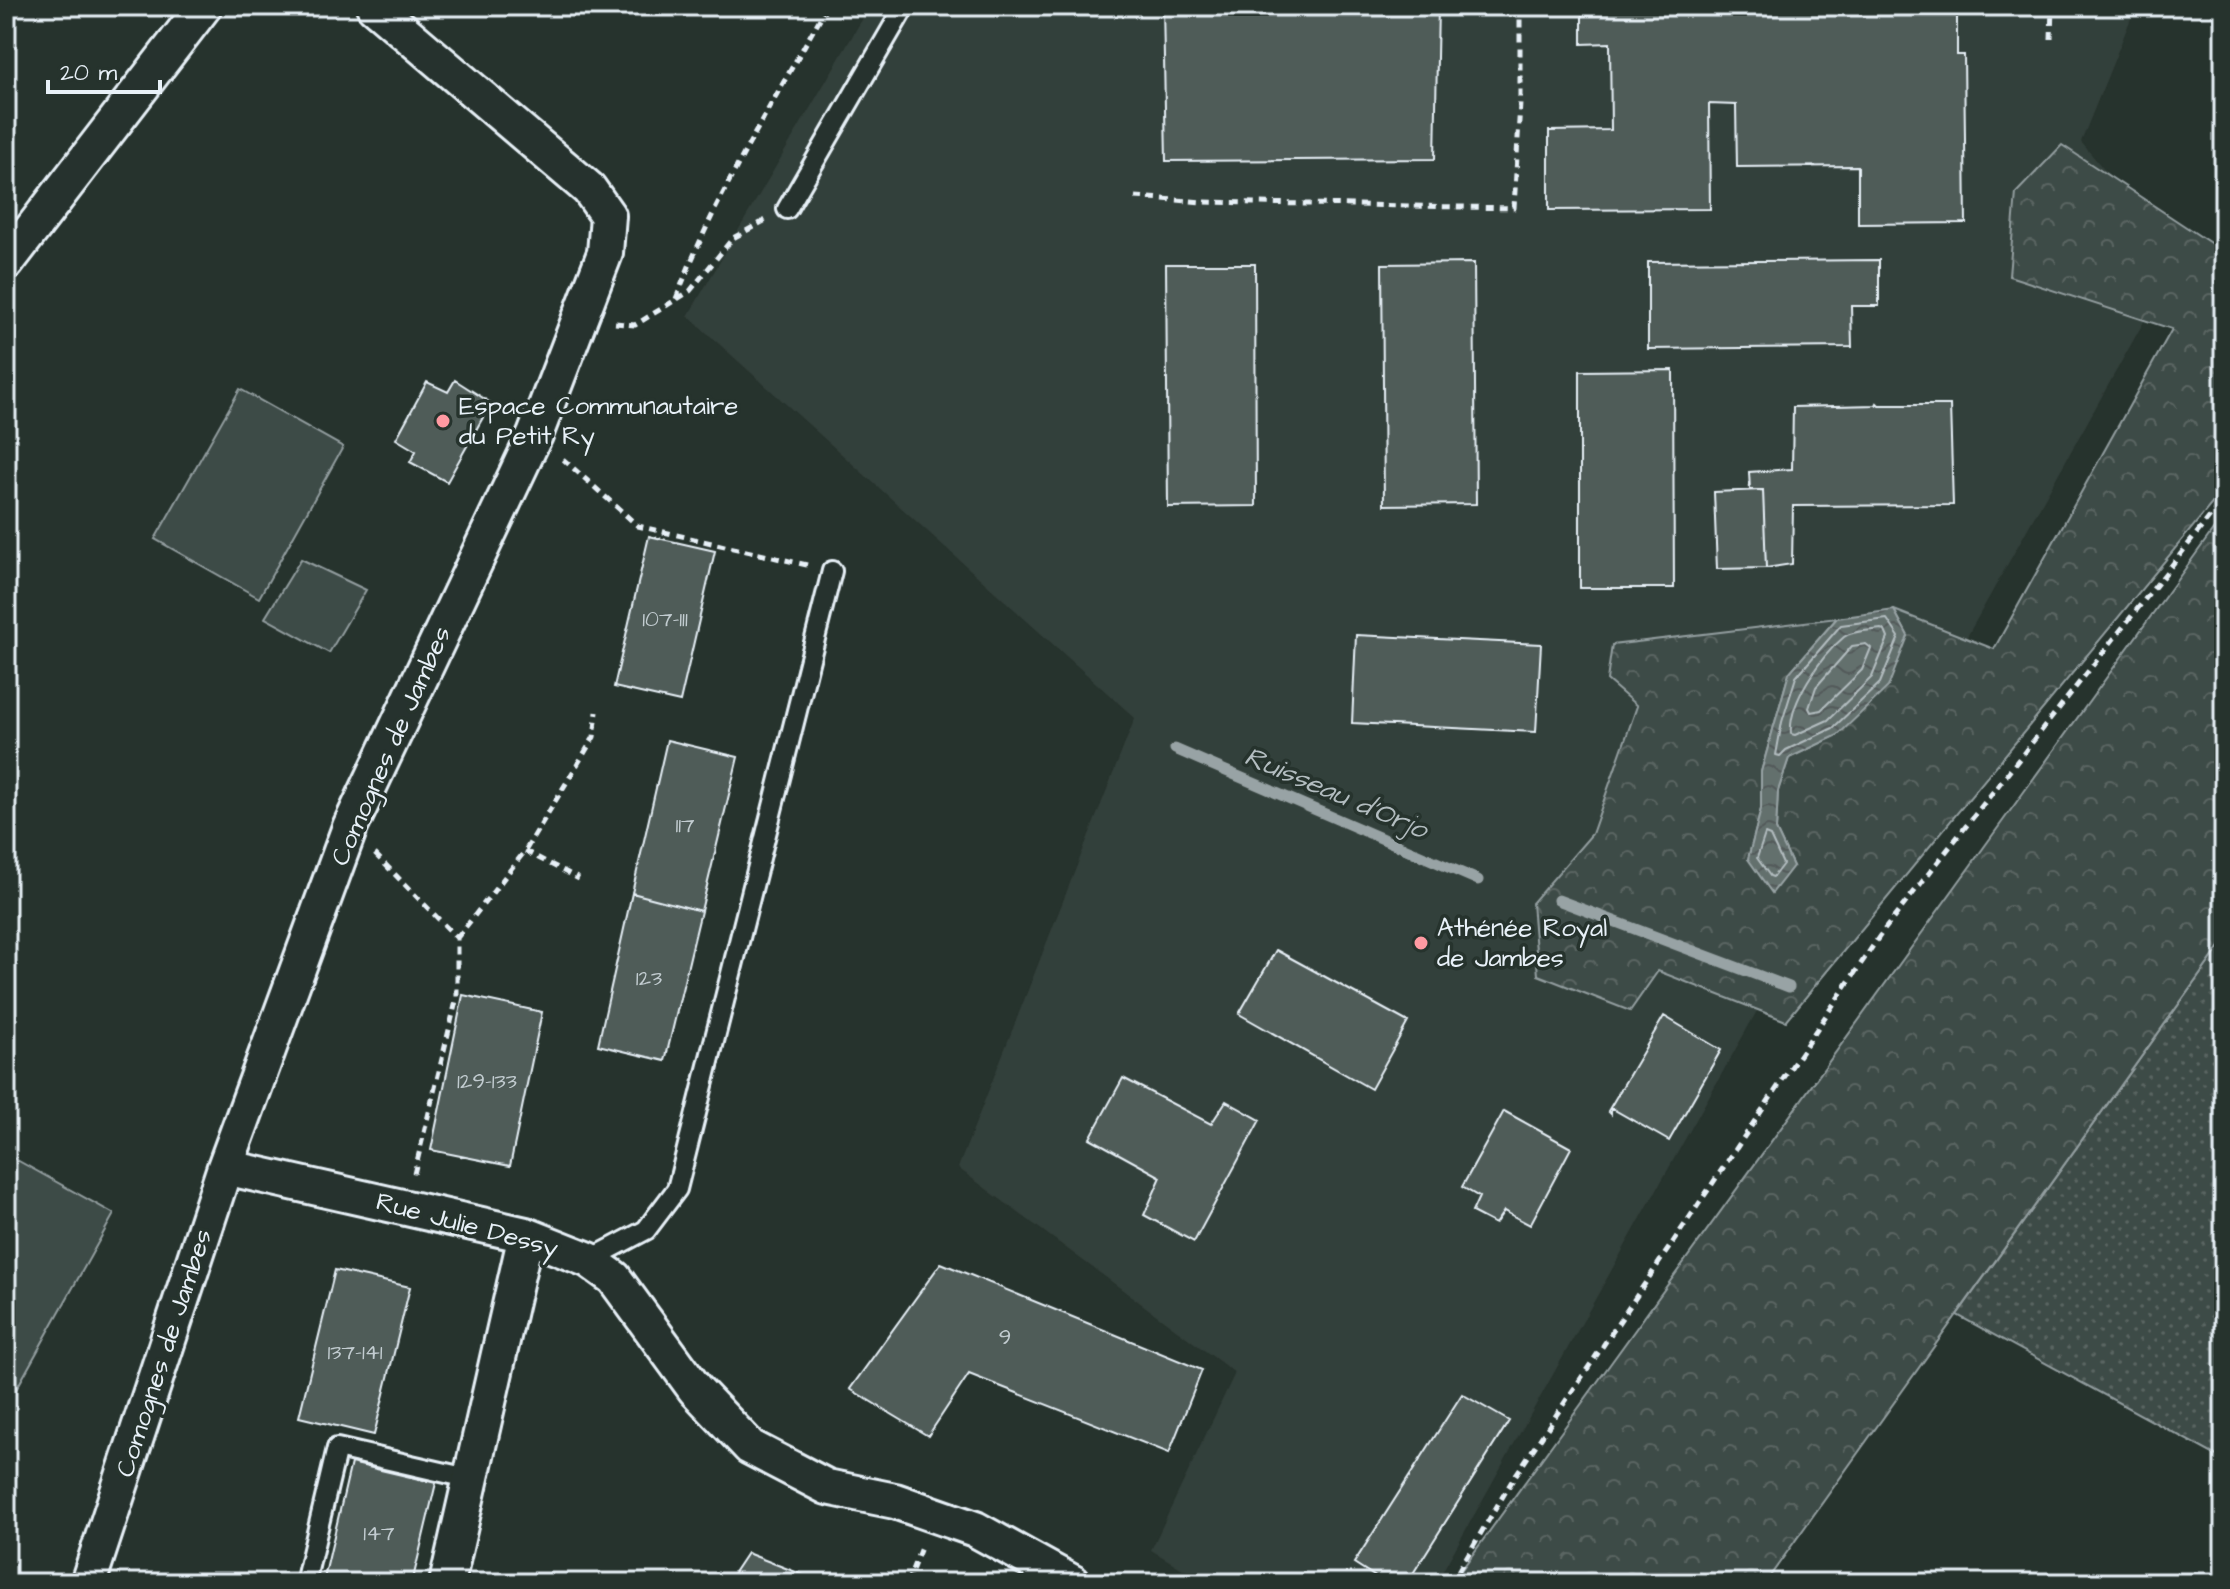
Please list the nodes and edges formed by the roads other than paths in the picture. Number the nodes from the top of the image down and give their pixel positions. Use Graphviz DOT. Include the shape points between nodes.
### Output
graph roads {
  1 [pos="204,6"];
  2 [pos="374,6"];
  3 [pos="905,6"];
  4 [pos="787,209"];
  5 [pos="6,263"];
  6 [pos="832,571"];
  7 [pos="225,1167"];
  8 [pos="526,1235"];
  9 [pos="589,1260"];
  10 [pos="472,1479"];
  11 [pos="88,1583"];
  12 [pos="305,1583"];
  13 [pos="447,1583"];
  14 [pos="1073,1583"];
  1 -- 5 [label="street"];
  2 -- 7 [label="street, Comognes de Jambes" via="589,189 608,216 605,253 535,435 350,827"];
  3 -- 4 [label="lane"];
  6 -- 9 [label="lane" via="677,1189 646,1230"];
  7 -- 8 [label="street, Rue Julie Dessy"];
  7 -- 11 [label="street, Comognes de Jambes"];
  8 -- 9 [label="street, Rue Julie Dessy"];
  8 -- 10 [label="street"];
  9 -- 14 [label="street, Rue Julie Dessy" via="614,1278 695,1389 750,1447 827,1487 895,1501 975,1529"];
  10 -- 12 [label="lane" via="337,1448"];
  10 -- 13 [label="street"];
}
